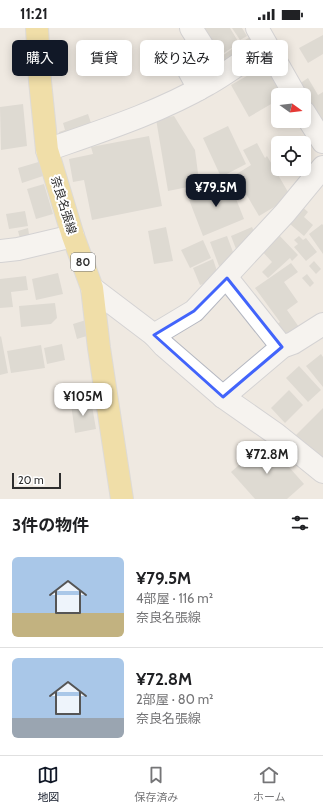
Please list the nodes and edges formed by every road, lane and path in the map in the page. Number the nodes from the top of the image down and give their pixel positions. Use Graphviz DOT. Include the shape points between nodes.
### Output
graph roads {
  1 [pos="37,28"];
  2 [pos="191,28"];
  3 [pos="262,37"];
  4 [pos="291,88"];
  5 [pos="199,89"];
  6 [pos="311,123"];
  7 [pos="323,142"];
  8 [pos="47,150"];
  9 [pos="323,166"];
  10 [pos="73,236"];
  11 [pos="0,251"];
  12 [pos="227,278"];
  13 [pos="92,288"];
  14 [pos="323,324"];
  15 [pos="154,335"];
  16 [pos="282,347"];
  17 [pos="222,398"];
  18 [pos="323,472"];
  19 [pos="122,499"];
  1 -- 8 [label="main road, 奈良名張線 / 80"];
  2 -- 5 [label="street" via="204,50 189,61 187,67"];
  3 -- 4 [label="street"];
  3 -- 5 [label="street"];
  5 -- 8 [label="street" via="141,116"];
  6 -- 7 [label="street"];
  8 -- 10 [label="main road, 奈良名張線 / 80"];
  9 -- 12 [label="street"];
  10 -- 11 [label="street"];
  10 -- 13 [label="main road, 奈良名張線 / 80"];
  12 -- 15 [label="street" via="194,311"];
  12 -- 16 [label="street"];
  13 -- 15 [label="street"];
  13 -- 19 [label="main road, 奈良名張線 / 80"];
  14 -- 16 [label="street"];
  15 -- 17 [label="street"];
  16 -- 17 [label="street"];
  17 -- 18 [label="street" via="276,434"];
}
